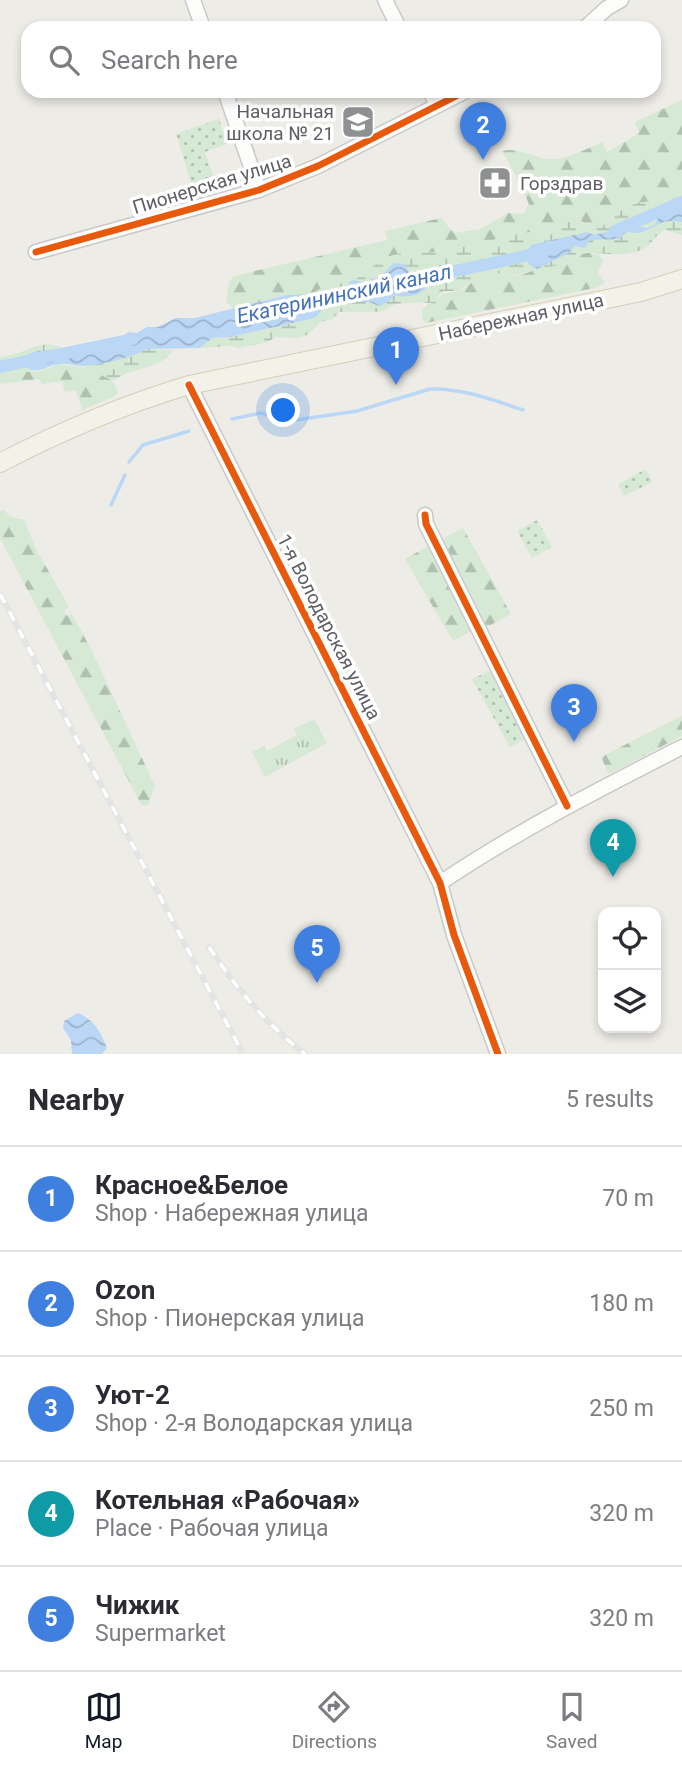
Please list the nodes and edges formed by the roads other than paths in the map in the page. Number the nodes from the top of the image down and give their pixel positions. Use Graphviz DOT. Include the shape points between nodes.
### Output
graph roads {
  1 [pos="193,0"];
  2 [pos="385,0"];
  3 [pos="621,0"];
  4 [pos="200,21"];
  5 [pos="396,21"];
  6 [pos="593,21"];
  7 [pos="227,98"];
  8 [pos="434,98"];
  9 [pos="452,98"];
  10 [pos="437,105"];
  11 [pos="259,190"];
  12 [pos="36,252"];
  13 [pos="682,279"];
  14 [pos="190,385"];
  15 [pos="0,463"];
  16 [pos="425,515"];
  17 [pos="682,747"];
  18 [pos="567,806"];
  19 [pos="440,883"];
  20 [pos="498,1054"];
  1 -- 4 [label="street"];
  2 -- 5 [label="street"];
  3 -- 6 [label="street"];
  7 -- 11 [label="street"];
  8 -- 10 [label="street"];
  9 -- 10 [label="street, Пионерская улица"];
  10 -- 11 [label="street, Пионерская улица" via="318,166"];
  11 -- 12 [label="street, Пионерская улица"];
  13 -- 14 [label="main road, Набережная улица" via="641,292"];
  14 -- 15 [label="main road, Набережная улица" via="93,418"];
  14 -- 19 [label="street, 1-я Володарская улица"];
  16 -- 18 [label="street"];
  17 -- 18 [label="street"];
  18 -- 19 [label="street"];
  19 -- 20 [label="street, 1-я Володарская улица"];
}
